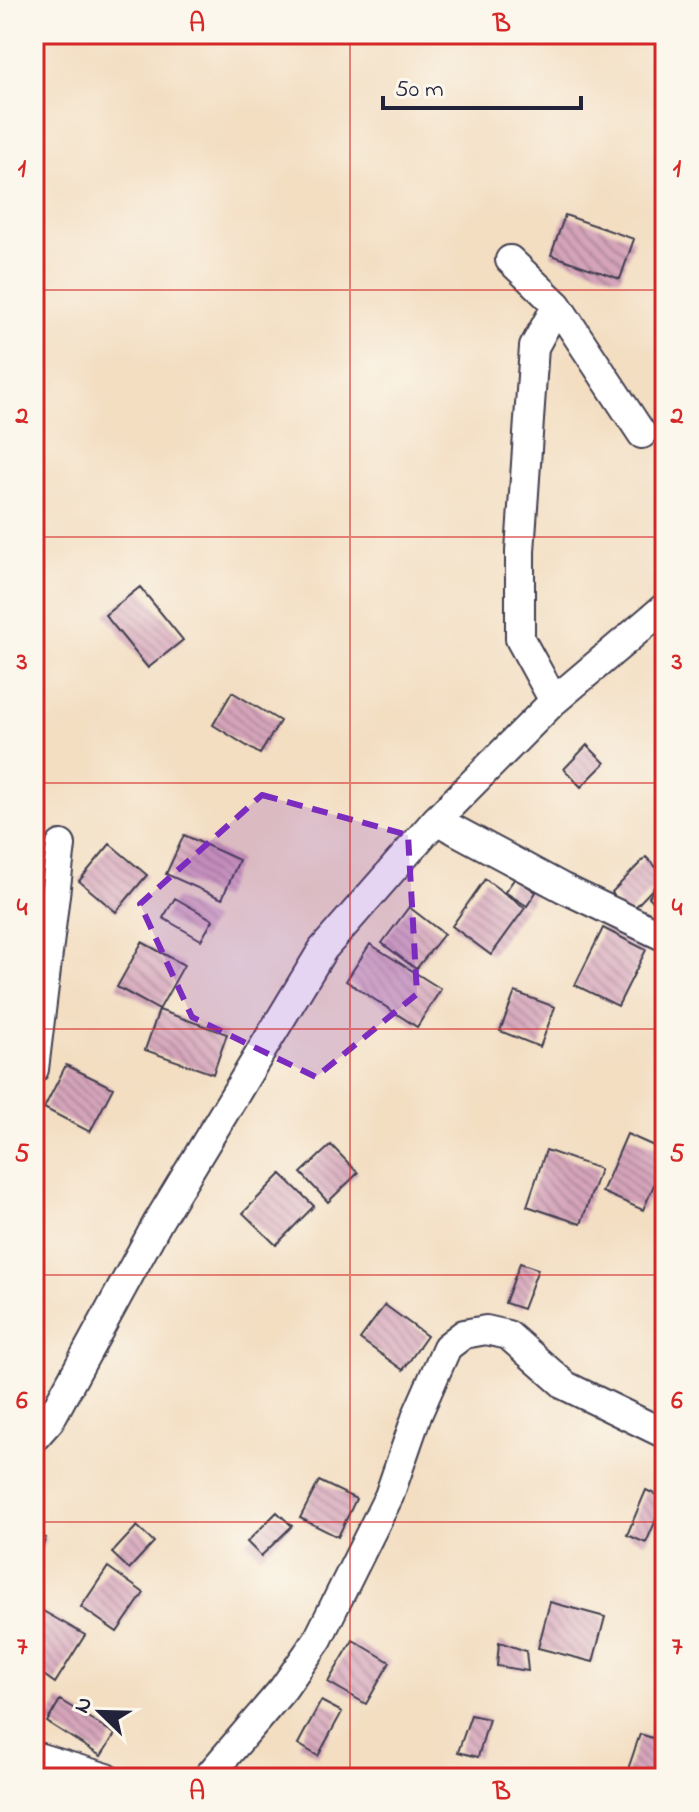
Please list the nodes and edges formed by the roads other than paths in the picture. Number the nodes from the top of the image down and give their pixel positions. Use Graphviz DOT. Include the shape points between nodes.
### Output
graph roads {
  1 [pos="510,260"];
  2 [pos="557,305"];
  3 [pos="642,434"];
  4 [pos="665,607"];
  5 [pos="554,701"];
  6 [pos="436,820"];
  7 [pos="61,845"];
  8 [pos="665,937"];
  9 [pos="34,1069"];
  10 [pos="665,1434"];
  11 [pos="34,1438"];
  12 [pos="34,1756"];
  13 [pos="107,1778"];
  14 [pos="207,1778"];
  1 -- 2 [label="street"];
  2 -- 3 [label="street"];
  2 -- 5 [label="street" via="534,347 520,551 520,639"];
  4 -- 5 [label="street"];
  5 -- 6 [label="street"];
  6 -- 8 [label="street"];
  6 -- 11 [label="street" via="323,949 158,1222 50,1420"];
  7 -- 9 [label="street"];
  10 -- 14 [label="street" via="566,1386 508,1335 486,1330 464,1334 447,1347 389,1496 318,1639"];
  12 -- 13 [label="street"];
}
